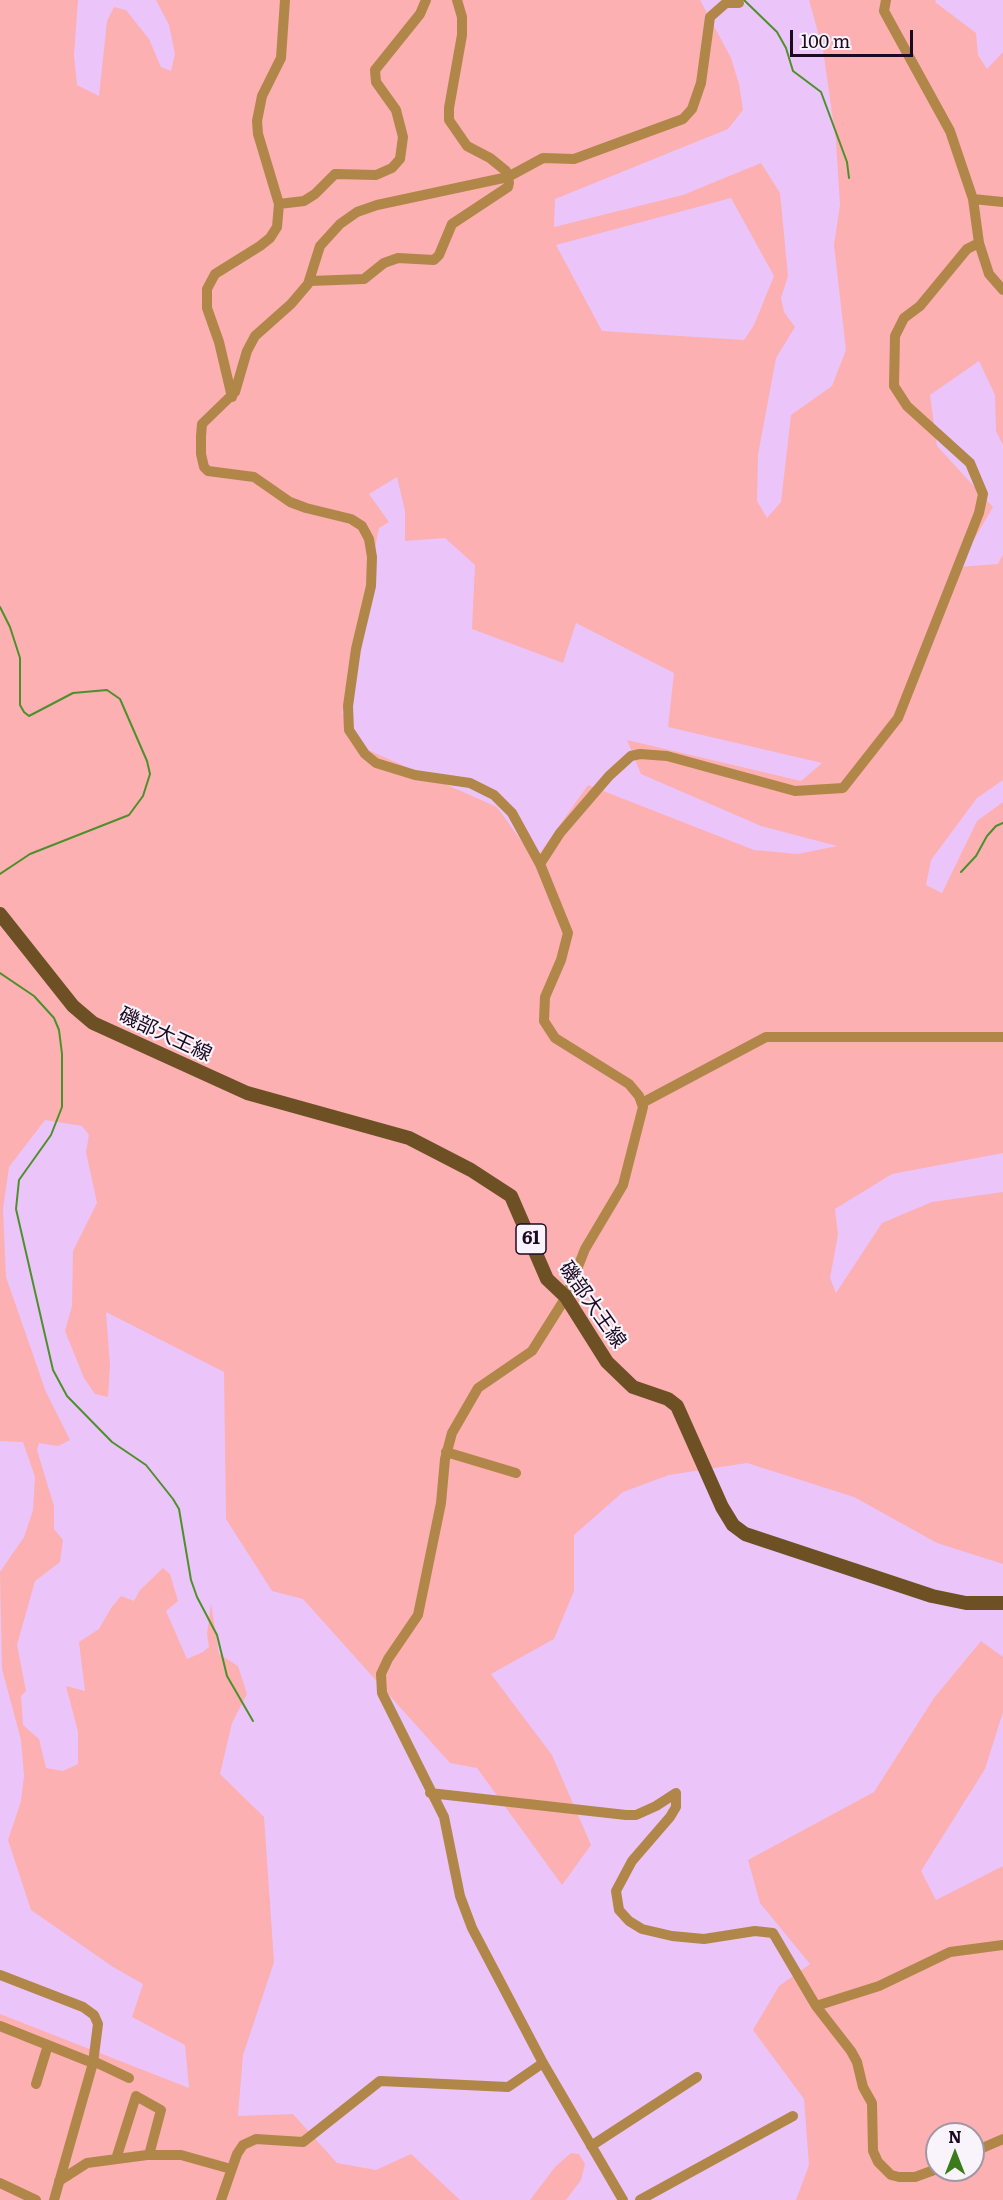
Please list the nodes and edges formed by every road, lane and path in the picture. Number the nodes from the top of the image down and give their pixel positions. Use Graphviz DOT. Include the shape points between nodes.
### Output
graph roads {
  1 [pos="285,0"];
  2 [pos="426,0"];
  3 [pos="457,0"];
  4 [pos="886,0"];
  5 [pos="739,3"];
  6 [pos="508,177"];
  7 [pos="973,199"];
  8 [pos="1003,202"];
  9 [pos="279,204"];
  10 [pos="980,243"];
  11 [pos="310,281"];
  12 [pos="1003,290"];
  13 [pos="232,397"];
  14 [pos="540,864"];
  15 [pos="0,914"];
  16 [pos="1003,1037"];
  17 [pos="642,1103"];
  18 [pos="566,1297"];
  19 [pos="446,1452"];
  20 [pos="516,1473"];
  21 [pos="1003,1604"];
  22 [pos="430,1793"];
  23 [pos="1003,1945"];
  24 [pos="0,1976"];
  25 [pos="816,2006"];
  26 [pos="0,2026"];
  27 [pos="48,2045"];
  28 [pos="93,2062"];
  29 [pos="543,2063"];
  30 [pos="696,2077"];
  31 [pos="129,2078"];
  32 [pos="36,2084"];
  33 [pos="793,2116"];
  34 [pos="1003,2139"];
  35 [pos="591,2146"];
  36 [pos="985,2147"];
  37 [pos="149,2155"];
  38 [pos="116,2159"];
  39 [pos="231,2169"];
  40 [pos="925,2173"];
  41 [pos="59,2181"];
  42 [pos="0,2183"];
  43 [pos="36,2200"];
  44 [pos="54,2200"];
  45 [pos="221,2200"];
  46 [pos="623,2200"];
  47 [pos="639,2200"];
  1 -- 9 [label="street" via="281,58 262,96 257,121"];
  2 -- 9 [label="street" via="420,14 375,70 376,82 396,110 403,137 400,159 392,168 376,175 335,174 304,201"];
  3 -- 6 [label="street" via="462,35 449,120 467,146 496,162"];
  4 -- 7 [label="street" via="884,11 950,131"];
  5 -- 6 [label="street" via="726,3 710,17 701,83 692,109 683,119 574,159 543,158"];
  6 -- 11 [label="street" via="377,205 348,217 320,246"];
  6 -- 11 [label="street" via="508,187 503,192 452,224 434,260 398,258 384,263 364,279"];
  7 -- 8 [label="street"];
  7 -- 10 [label="street"];
  9 -- 13 [label="street" via="277,227 270,237 221,269 207,289 207,308"];
  10 -- 12 [label="street" via="989,274"];
  10 -- 14 [label="street" via="967,249 920,306 904,318 895,336 894,386 907,406 970,464 983,494 979,513 898,718 843,788 795,791 667,756 631,756 560,833"];
  11 -- 13 [label="street" via="255,336"];
  13 -- 14 [label="street" via="202,424 204,467 208,471 254,477 290,502 357,521 369,539 371,585 348,706 349,730 355,741 376,763 415,775 470,783 495,795 512,813"];
  14 -- 17 [label="street" via="568,933 545,997 544,1021 555,1038 629,1084"];
  15 -- 18 [label="main road, 磯部大王線 / 61" via="73,1006 93,1023 247,1093 410,1138 511,1196 547,1279"];
  16 -- 17 [label="street" via="766,1037"];
  17 -- 18 [label="street" via="623,1185 589,1241"];
  18 -- 19 [label="street" via="532,1351 478,1388 452,1432"];
  18 -- 21 [label="main road, 磯部大王線 / 61" via="607,1362 633,1387 677,1406 722,1507 733,1525 745,1534 932,1596 966,1603"];
  19 -- 20 [label="street"];
  19 -- 22 [label="street" via="441,1503 418,1615 381,1674 382,1693"];
  22 -- 25 [label="street" via="636,1815 676,1793 676,1807 670,1817 632,1861 616,1891 619,1910 642,1929 672,1936 704,1939 754,1931 773,1933"];
  22 -- 29 [label="street" via="444,1817 460,1896 472,1928"];
  23 -- 25 [label="street" via="950,1952 879,1986"];
  24 -- 28 [label="street" via="94,2015 98,2024"];
  25 -- 40 [label="street" via="856,2062 872,2103 873,2151 878,2162 891,2175 899,2177"];
  26 -- 27 [label="street"];
  27 -- 28 [label="street"];
  27 -- 32 [label="street"];
  28 -- 31 [label="street"];
  28 -- 41 [label="street"];
  29 -- 35 [label="street"];
  29 -- 39 [label="street" via="508,2087 380,2081 303,2142 249,2141 237,2154"];
  30 -- 35 [label="street"];
  33 -- 47 [label="street"];
  34 -- 36 [label="street"];
  35 -- 46 [label="street"];
  37 -- 38 [label="street"];
  37 -- 38 [label="street" via="161,2110 136,2096"];
  37 -- 39 [label="street" via="181,2155"];
  38 -- 41 [label="street" via="87,2163"];
  39 -- 45 [label="street"];
  41 -- 44 [label="street"];
  42 -- 43 [label="street"];
}
